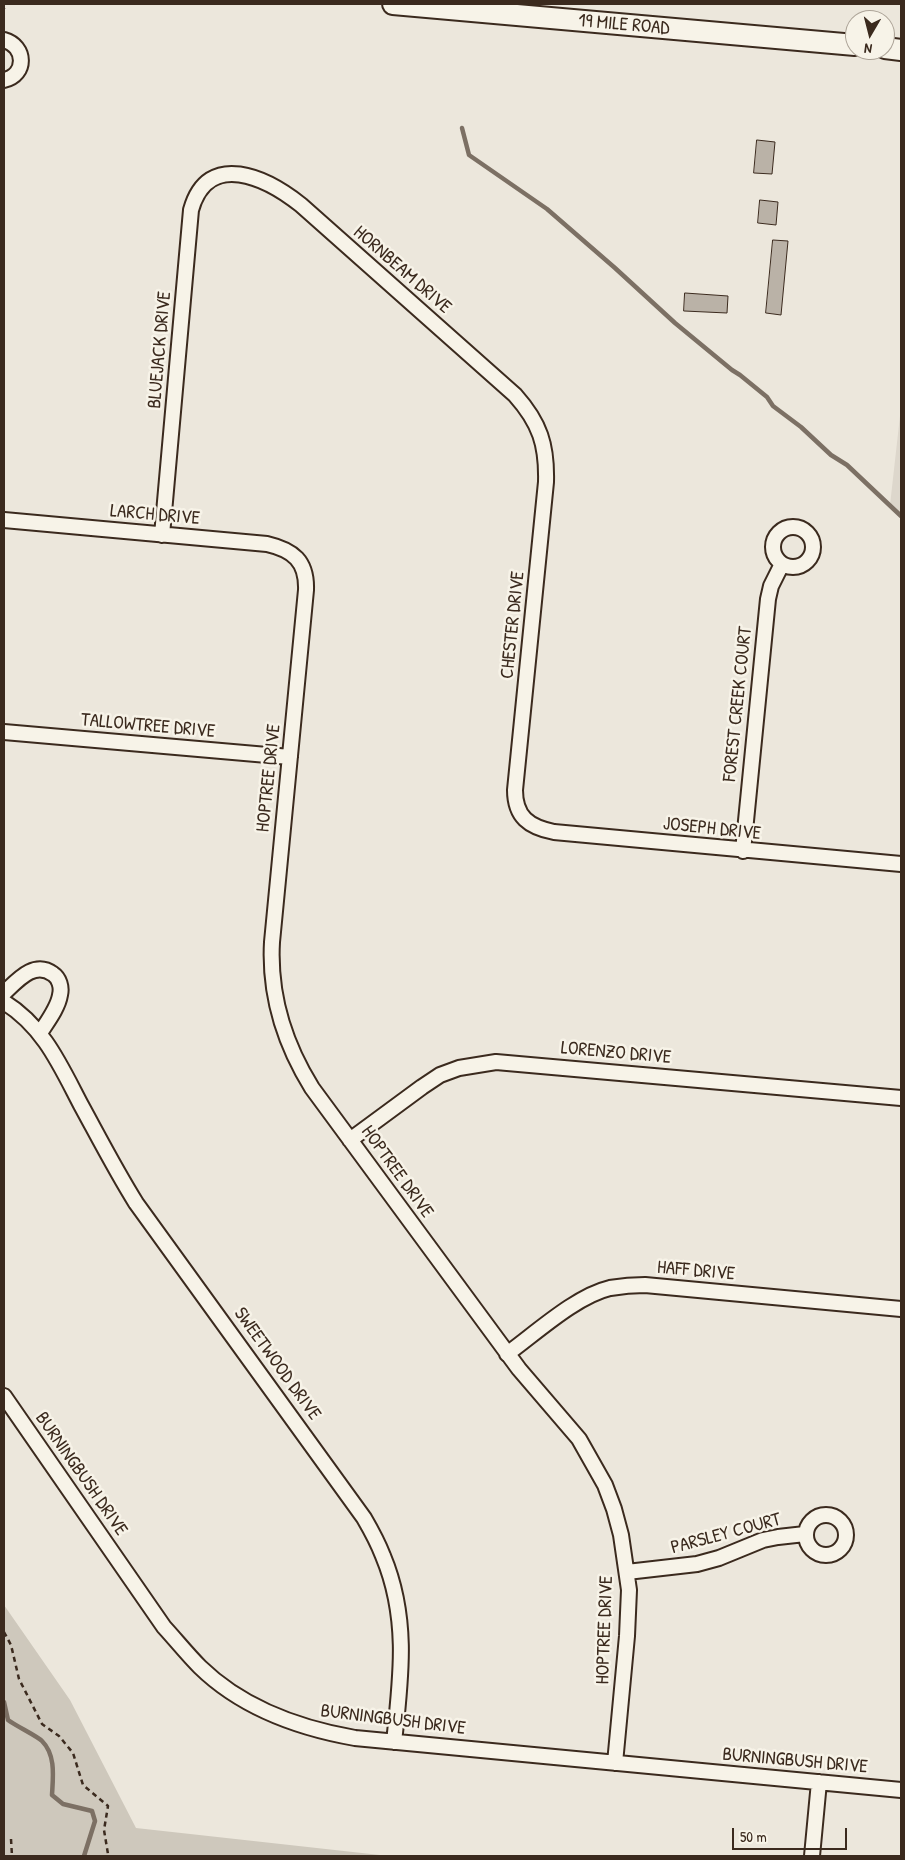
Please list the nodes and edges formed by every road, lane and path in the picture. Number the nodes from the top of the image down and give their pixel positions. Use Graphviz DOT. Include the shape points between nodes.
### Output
graph roads {
  1 [pos="392,4"];
  2 [pos="4,40"];
  3 [pos="845,44"];
  4 [pos="4,80"];
  5 [pos="214,177"];
  6 [pos="541,434"];
  7 [pos="4,520"];
  8 [pos="162,535"];
  9 [pos="298,560"];
  10 [pos="782,564"];
  11 [pos="4,732"];
  12 [pos="290,757"];
  13 [pos="524,818"];
  14 [pos="742,851"];
  15 [pos="901,864"];
  16 [pos="4,993"];
  17 [pos="4,1002"];
  18 [pos="40,1033"];
  19 [pos="901,1098"];
  20 [pos="350,1140"];
  21 [pos="901,1309"];
  22 [pos="507,1354"];
  23 [pos="4,1396"];
  24 [pos="805,1534"];
  25 [pos="627,1572"];
  26 [pos="4,1632"];
  27 [pos="394,1742"];
  28 [pos="615,1763"];
  29 [pos="819,1782"];
  30 [pos="901,1790"];
  31 [pos="11,1839"];
  32 [pos="12,1856"];
  33 [pos="110,1856"];
  34 [pos="812,1856"];
  1 -- 3 [label="main road, 19 MILE ROAD"];
  2 -- 4 [label="street" via="15,45 22,61 17,73"];
  5 -- 6 [label="street, HORNBEAM DRIVE" via="239,174 285,193 515,395 527,408"];
  5 -- 8 [label="street, BLUEJACK DRIVE" via="195,196 192,210"];
  6 -- 13 [label="street, CHESTER DRIVE" via="547,466 546,482 515,790 518,810"];
  7 -- 8 [label="street, LARCH DRIVE"];
  8 -- 9 [label="street, LARCH DRIVE" via="267,544 289,551"];
  9 -- 12 [label="street, HOPTREE DRIVE" via="307,579"];
  10 -- 14 [label="street, FOREST CREEK COURT" via="768,599"];
  11 -- 12 [label="street, TALLOWTREE DRIVE"];
  12 -- 20 [label="street, HOPTREE DRIVE" via="272,942 272,985 281,1024 300,1069"];
  13 -- 14 [label="street, JOSEPH DRIVE" via="532,825 554,832"];
  14 -- 15 [label="street, JOSEPH DRIVE"];
  16 -- 18 [label="street" via="28,971 38,968 56,976 60,995"];
  17 -- 18 [label="street, SWEETWOOD DRIVE" via="28,1019"];
  18 -- 27 [label="street, SWEETWOOD DRIVE" via="136,1202 352,1498 374,1536 393,1587 402,1636"];
  19 -- 20 [label="street, LORENZO DRIVE" via="496,1062 459,1068 440,1075"];
  20 -- 22 [label="street, HOPTREE DRIVE"];
  21 -- 22 [label="street, HAFF DRIVE" via="644,1285 625,1286 608,1288 576,1303"];
  22 -- 25 [label="street, HOPTREE DRIVE" via="579,1439 592,1461 614,1508"];
  23 -- 27 [label="street, BURNINGBUSH DRIVE" via="164,1627 201,1667 245,1700 294,1724 355,1738"];
  24 -- 25 [label="street, PARSLEY COURT" via="763,1540 697,1564"];
  25 -- 28 [label="street, HOPTREE DRIVE" via="629,1610"];
  26 -- 33 [label="path" via="11,1645 19,1679 42,1724 59,1736 74,1753 83,1785 108,1806 104,1830"];
  27 -- 28 [label="street, BURNINGBUSH DRIVE"];
  28 -- 29 [label="street, BURNINGBUSH DRIVE"];
  29 -- 30 [label="street, BURNINGBUSH DRIVE"];
  29 -- 34 [label="street"];
  31 -- 32 [label="path"];
}
